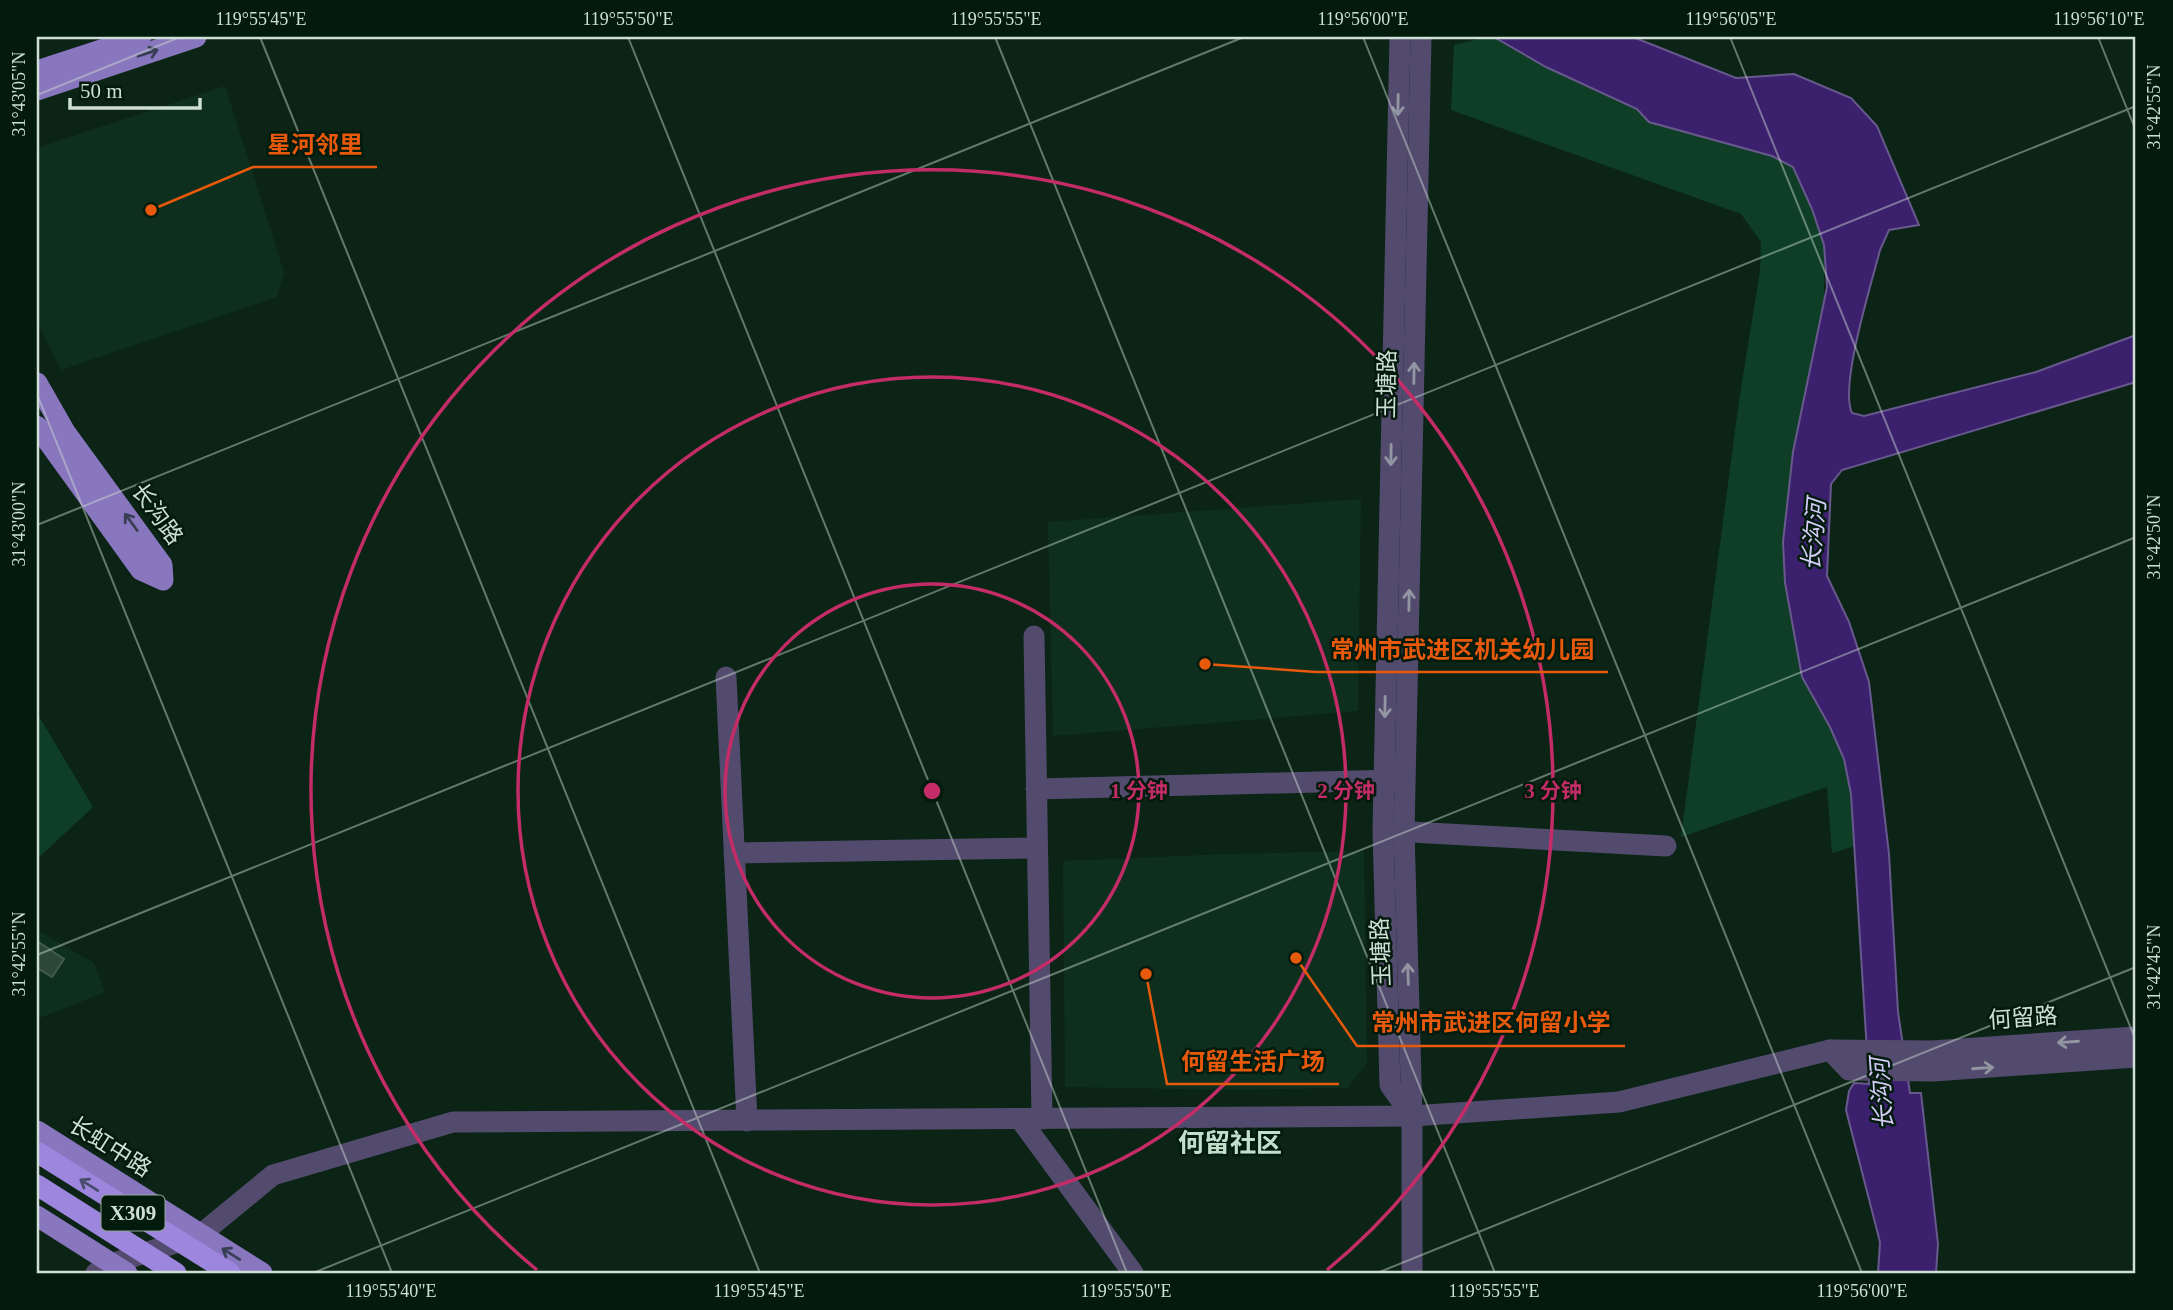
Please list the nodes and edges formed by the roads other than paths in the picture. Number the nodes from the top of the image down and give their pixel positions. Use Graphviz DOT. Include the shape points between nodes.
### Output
graph roads {
  1 [pos="141,37"];
  2 [pos="196,37"];
  3 [pos="1400,37"];
  4 [pos="1420,37"];
  5 [pos="37,71"];
  6 [pos="37,90"];
  7 [pos="37,383"];
  8 [pos="37,426"];
  9 [pos="1034,636"];
  10 [pos="726,677"];
  11 [pos="1394,780"];
  12 [pos="1037,789"];
  13 [pos="1394,831"];
  14 [pos="1666,846"];
  15 [pos="1037,848"];
  16 [pos="734,853"];
  17 [pos="2136,1037"];
  18 [pos="2136,1057"];
  19 [pos="1914,1061"];
  20 [pos="1412,1116"];
  21 [pos="1020,1119"];
  22 [pos="1042,1119"];
  23 [pos="747,1121"];
  24 [pos="37,1131"];
  25 [pos="37,1152"];
  26 [pos="37,1185"];
  27 [pos="37,1216"];
  28 [pos="201,1235"];
  29 [pos="112,1270"];
  30 [pos="176,1273"];
  31 [pos="230,1273"];
  32 [pos="262,1273"];
  33 [pos="1133,1273"];
  34 [pos="1412,1273"];
  1 -- 5 [label="main road"];
  6 -- 2 [label="main road, one-way"];
  3 -- 11 [label="street, 玉塘路, one-way"];
  11 -- 4 [label="street, 玉塘路, one-way"];
  8 -- 7 [label="main road, 长沟路, one-way" via="141,570 163,580 162,565 65,432"];
  9 -- 12 [label="street"];
  10 -- 16 [label="street"];
  11 -- 12 [label="street"];
  11 -- 13 [label="street, 玉塘路"];
  12 -- 15 [label="street"];
  13 -- 14 [label="street"];
  13 -- 20 [label="street, 玉塘路"];
  15 -- 16 [label="street"];
  15 -- 22 [label="street"];
  16 -- 23 [label="street"];
  17 -- 19 [label="street, 何留路, one-way"];
  19 -- 18 [label="street, 何留路, one-way"];
  19 -- 20 [label="street" via="1856,1063 1830,1050 1619,1102"];
  20 -- 22 [label="street"];
  20 -- 34 [label="street, 玉塘路"];
  21 -- 22 [label="street"];
  21 -- 23 [label="street"];
  21 -- 33 [label="street"];
  23 -- 28 [label="street" via="453,1122 273,1175"];
  24 -- 28 [label="main road, 长虹中路"];
  31 -- 25 [label="highway, X309, one-way, bridge"];
  26 -- 30 [label="highway, X309, bridge"];
  27 -- 29 [label="main road"];
  28 -- 29 [label="street"];
  32 -- 28 [label="main road, 长虹中路, one-way"];
}
